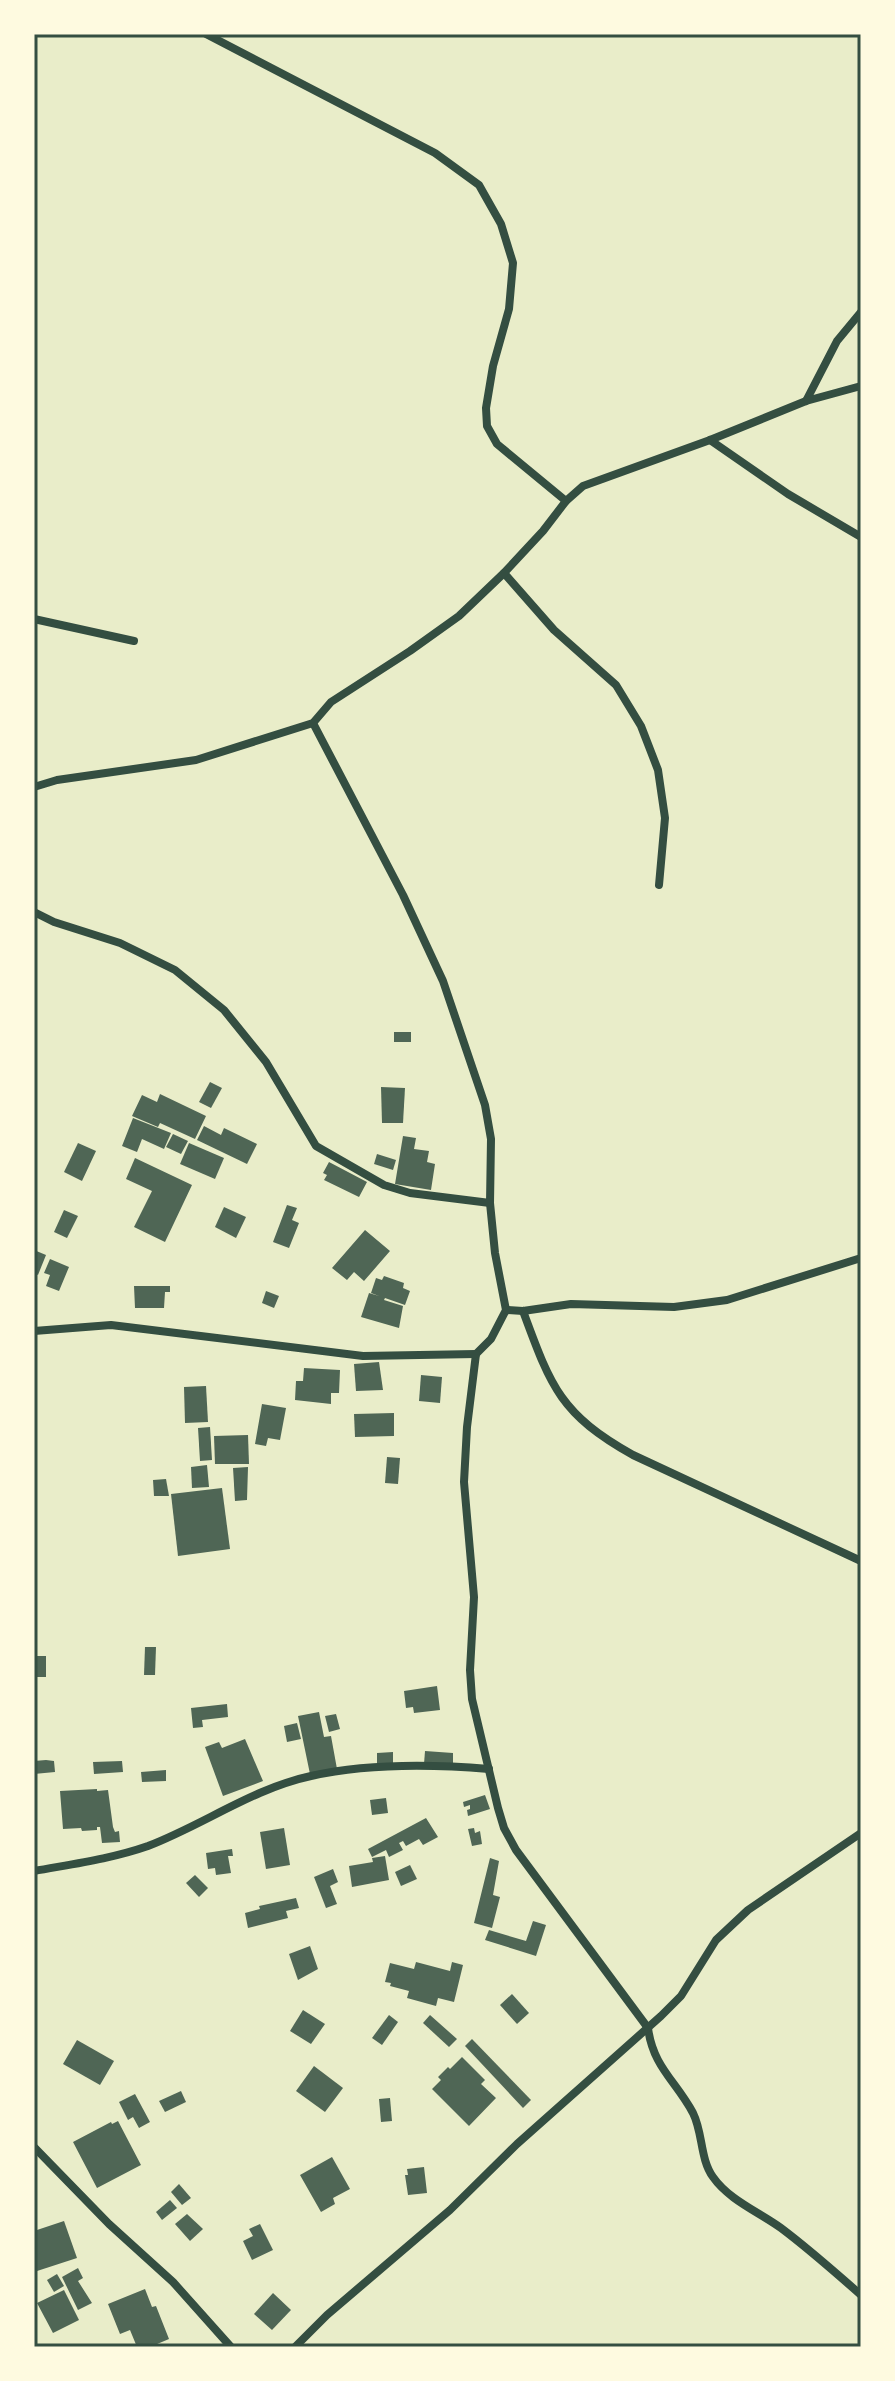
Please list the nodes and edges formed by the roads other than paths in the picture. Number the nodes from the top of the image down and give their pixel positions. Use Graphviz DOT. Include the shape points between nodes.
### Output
graph roads {
  1 [pos="206,34"];
  2 [pos="861,312"];
  3 [pos="861,386"];
  4 [pos="806,401"];
  5 [pos="710,440"];
  6 [pos="566,501"];
  7 [pos="861,537"];
  8 [pos="504,573"];
  9 [pos="34,619"];
  10 [pos="134,641"];
  11 [pos="313,723"];
  12 [pos="34,787"];
  13 [pos="659,885"];
  14 [pos="34,912"];
  15 [pos="490,1203"];
  16 [pos="861,1258"];
  17 [pos="506,1310"];
  18 [pos="523,1311"];
  19 [pos="34,1331"];
  20 [pos="476,1354"];
  21 [pos="861,1561"];
  22 [pos="489,1769"];
  23 [pos="861,1833"];
  24 [pos="34,1871"];
  25 [pos="648,2028"];
  26 [pos="34,2147"];
  27 [pos="861,2295"];
  28 [pos="231,2347"];
  29 [pos="295,2347"];
  1 -- 6 [label="street" via="435,153 479,185 501,224 513,263 487,426 497,444"];
  2 -- 4 [label="street" via="837,341"];
  3 -- 4 [label="street"];
  4 -- 5 [label="street"];
  5 -- 6 [label="street" via="583,486"];
  5 -- 7 [label="street"];
  6 -- 8 [label="street"];
  8 -- 11 [label="street" via="459,616 331,702"];
  8 -- 13 [label="street" via="554,630 616,685 641,726 658,770 665,818"];
  9 -- 10 [label="street"];
  11 -- 12 [label="street" via="196,760"];
  11 -- 15 [label="street" via="443,981 485,1105 491,1139"];
  14 -- 15 [label="street" via="120,943 175,970 212,1000 266,1062 316,1146 384,1185"];
  15 -- 17 [label="street"];
  16 -- 18 [label="street" via="727,1300 674,1307 571,1304"];
  17 -- 18 [label="street"];
  17 -- 20 [label="street"];
  18 -- 21 [label="street" via="556,1391 600,1436"];
  19 -- 20 [label="street" via="111,1325 363,1356"];
  20 -- 22 [label="street" via="464,1482 474,1597 472,1699"];
  22 -- 24 [label="street" via="361,1768 310,1776 146,1846"];
  22 -- 25 [label="street" via="504,1828 516,1850"];
  23 -- 25 [label="street" via="748,1910 716,1940 681,1996"];
  25 -- 27 [label="street" via="663,2072 692,2111 710,2174"];
  25 -- 29 [label="street"];
  26 -- 28 [label="street" via="173,2282"];
}
